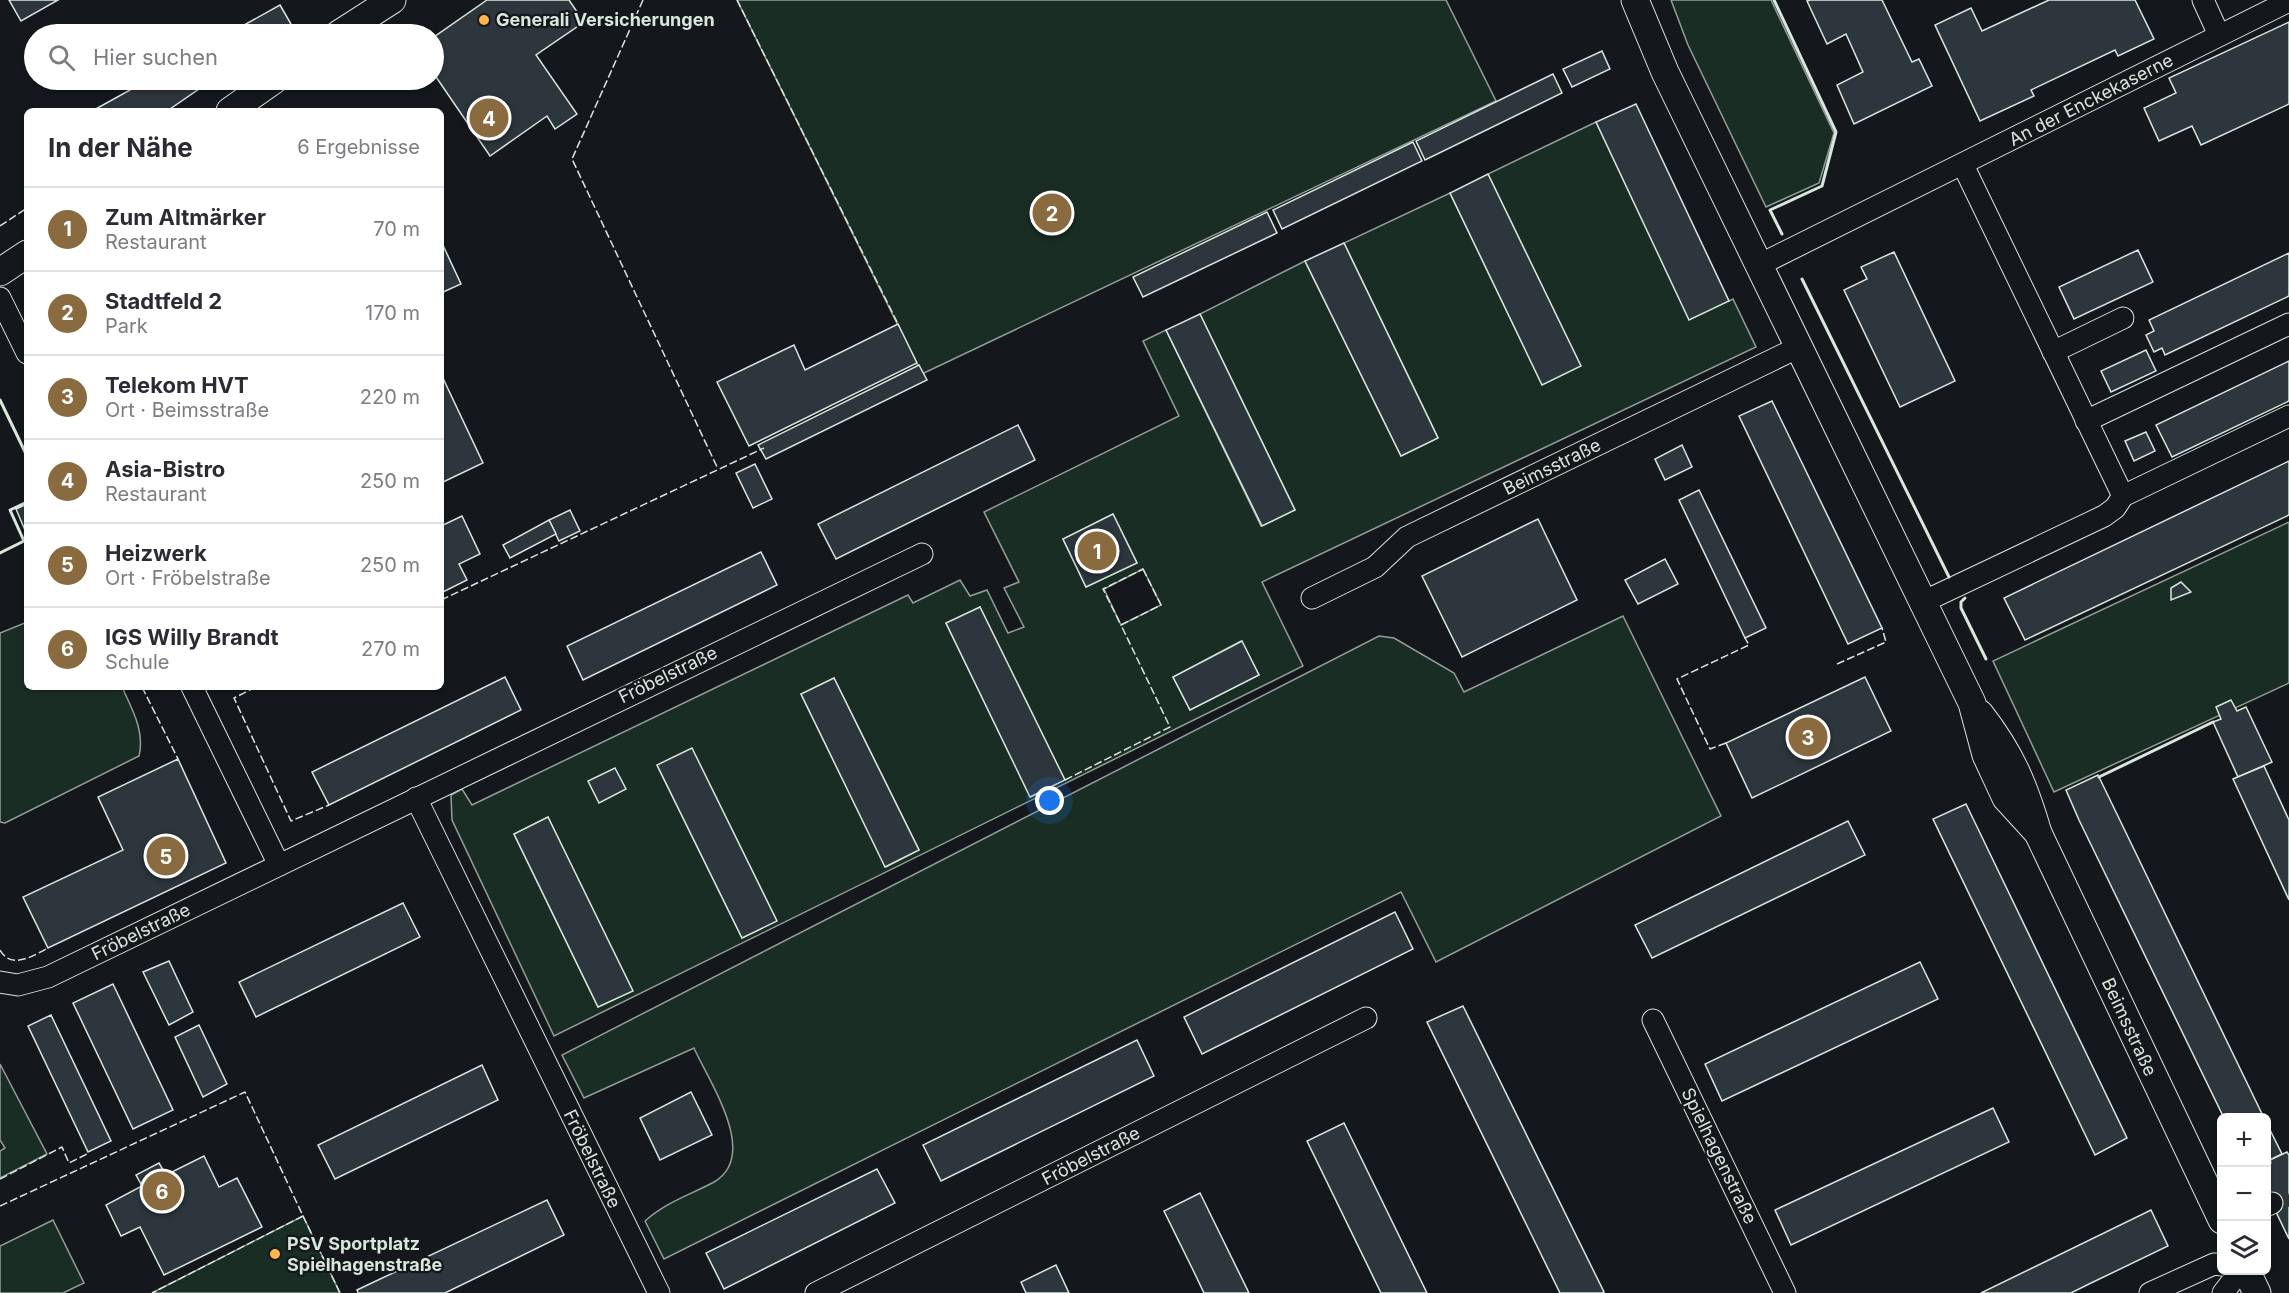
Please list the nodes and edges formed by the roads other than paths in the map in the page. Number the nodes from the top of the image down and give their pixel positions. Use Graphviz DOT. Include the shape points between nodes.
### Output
graph roads {
  1 [pos="392,0"];
  2 [pos="1635,0"];
  3 [pos="2203,0"];
  4 [pos="2289,1"];
  5 [pos="355,24"];
  6 [pos="2219,35"];
  7 [pos="260,90"];
  8 [pos="234,108"];
  9 [pos="1963,165"];
  10 [pos="24,256"];
  11 [pos="1759,265"];
  12 [pos="0,272"];
  13 [pos="0,298"];
  14 [pos="2123,318"];
  15 [pos="2289,324"];
  16 [pos="24,347"];
  17 [pos="1799,347"];
  18 [pos="2053,352"];
  19 [pos="2289,416"];
  20 [pos="2086,421"];
  21 [pos="2122,496"];
  22 [pos="922,554"];
  23 [pos="1312,598"];
  24 [pos="1923,602"];
  25 [pos="193,690"];
  26 [pos="416,798"];
  27 [pos="279,865"];
  28 [pos="0,982"];
  29 [pos="1366,1018"];
  30 [pos="1653,1020"];
  31 [pos="2217,1209"];
  32 [pos="2217,1264"];
  33 [pos="2237,1275"];
  34 [pos="2248,1275"];
  35 [pos="658,1293"];
  36 [pos="816,1293"];
  37 [pos="1785,1293"];
  38 [pos="2150,1293"];
  39 [pos="2223,1293"];
  40 [pos="2257,1293"];
  1 -- 5 [label="street"];
  2 -- 11 [label="street, Beimsstraße" via="1665,72"];
  3 -- 6 [label="street"];
  4 -- 6 [label="street, An der Enckekaserne"];
  6 -- 9 [label="street, An der Enckekaserne"];
  7 -- 8 [label="street"];
  9 -- 11 [label="street, An der Enckekaserne"];
  9 -- 18 [label="street"];
  10 -- 12 [label="street"];
  11 -- 17 [label="street, Beimsstraße"];
  13 -- 16 [label="street"];
  14 -- 18 [label="street"];
  15 -- 20 [label="street"];
  17 -- 23 [label="street, Beimsstraße" via="1407,537 1375,567"];
  17 -- 24 [label="street, Beimsstraße"];
  18 -- 20 [label="street"];
  19 -- 21 [label="street"];
  20 -- 21 [label="street"];
  21 -- 24 [label="street" via="2104,516"];
  22 -- 26 [label="street, Fröbelstraße"];
  24 -- 31 [label="street, Beimsstraße" via="1972,703 2005,746 2025,790 2038,833"];
  25 -- 27 [label="street"];
  26 -- 27 [label="street, Fröbelstraße"];
  26 -- 35 [label="street, Fröbelstraße"];
  27 -- 28 [label="street, Fröbelstraße" via="48,977 18,985"];
  29 -- 36 [label="street, Fröbelstraße"];
  30 -- 37 [label="street, Spielhagenstraße"];
  32 -- 38 [label="street"];
  33 -- 39 [label="street"];
  34 -- 40 [label="street"];
}
